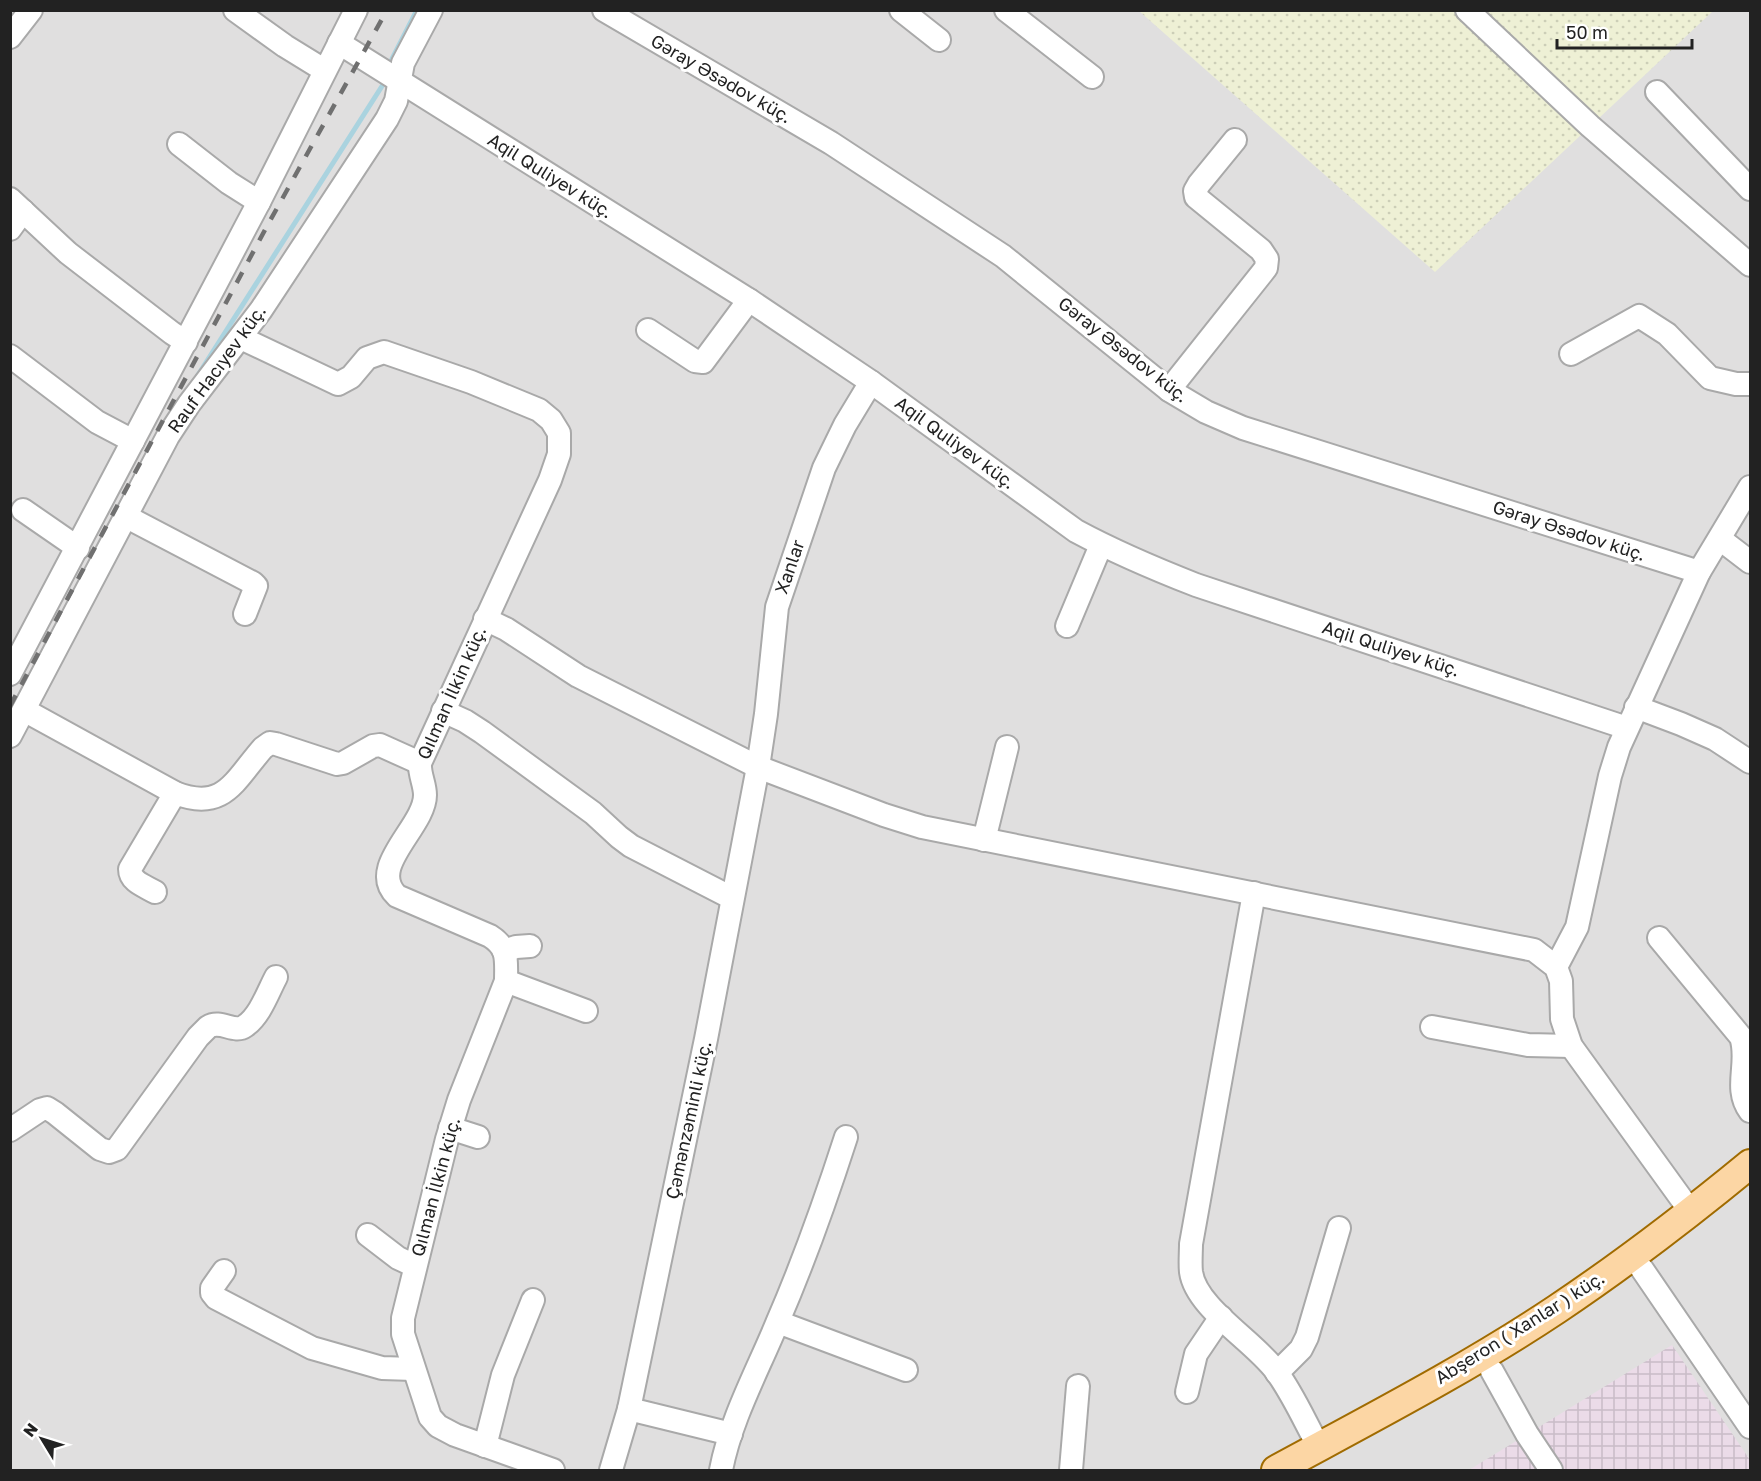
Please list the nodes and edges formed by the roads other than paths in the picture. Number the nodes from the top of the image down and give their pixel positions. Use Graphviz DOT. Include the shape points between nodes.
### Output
graph roads {
  1 [pos="31,10"];
  2 [pos="235,10"];
  3 [pos="356,10"];
  4 [pos="431,10"];
  5 [pos="604,10"];
  6 [pos="901,10"];
  7 [pos="1467,10"];
  8 [pos="1019,14"];
  9 [pos="10,37"];
  10 [pos="939,40"];
  11 [pos="339,44"];
  12 [pos="324,70"];
  13 [pos="1092,77"];
  14 [pos="399,83"];
  15 [pos="1657,92"];
  16 [pos="1235,140"];
  17 [pos="179,144"];
  18 [pos="1750,189"];
  19 [pos="260,201"];
  20 [pos="15,213"];
  21 [pos="1750,265"];
  22 [pos="748,300"];
  23 [pos="648,330"];
  24 [pos="241,338"];
  25 [pos="186,342"];
  26 [pos="1571,354"];
  27 [pos="10,356"];
  28 [pos="871,382"];
  29 [pos="1750,384"];
  30 [pos="161,389"];
  31 [pos="1169,390"];
  32 [pos="189,404"];
  33 [pos="133,441"];
  34 [pos="1750,487"];
  35 [pos="23,510"];
  36 [pos="125,516"];
  37 [pos="1720,539"];
  38 [pos="1101,545"];
  39 [pos="78,548"];
  40 [pos="1750,562"];
  41 [pos="1699,572"];
  42 [pos="245,614"];
  43 [pos="485,619"];
  44 [pos="1067,626"];
  45 [pos="13,665"];
  46 [pos="1636,707"];
  47 [pos="24,710"];
  48 [pos="443,711"];
  49 [pos="1627,728"];
  50 [pos="10,736"];
  51 [pos="1007,747"];
  52 [pos="1750,762"];
  53 [pos="420,763"];
  54 [pos="758,767"];
  55 [pos="175,792"];
  56 [pos="984,840"];
  57 [pos="155,892"];
  58 [pos="1254,893"];
  59 [pos="732,898"];
  60 [pos="1659,938"];
  61 [pos="530,946"];
  62 [pos="504,951"];
  63 [pos="1556,967"];
  64 [pos="276,977"];
  65 [pos="506,981"];
  66 [pos="586,1011"];
  67 [pos="1432,1027"];
  68 [pos="1571,1046"];
  69 [pos="1750,1111"];
  70 [pos="450,1128"];
  71 [pos="10,1130"];
  72 [pos="478,1137"];
  73 [pos="846,1137"];
  74 [pos="1750,1164"];
  75 [pos="1750,1185"];
  76 [pos="1691,1212"];
  77 [pos="1339,1228"];
  78 [pos="368,1235"];
  79 [pos="1638,1262"];
  80 [pos="415,1266"];
  81 [pos="224,1271"];
  82 [pos="533,1300"];
  83 [pos="1221,1317"];
  84 [pos="778,1322"];
  85 [pos="413,1369"];
  86 [pos="906,1370"];
  87 [pos="1492,1371"];
  88 [pos="1277,1373"];
  89 [pos="1078,1386"];
  90 [pos="1187,1392"];
  91 [pos="629,1409"];
  92 [pos="1750,1427"];
  93 [pos="731,1434"];
  94 [pos="485,1446"];
  95 [pos="1320,1460"];
  96 [pos="554,1470"];
  97 [pos="611,1470"];
  98 [pos="721,1470"];
  99 [pos="1071,1470"];
  100 [pos="1275,1470"];
  101 [pos="1551,1470"];
  1 -- 9 [label="street"];
  2 -- 12 [label="street"];
  3 -- 11 [label="street, Rauf Hacıyev küç."];
  4 -- 14 [label="street, Rauf Hacıyev küç." via="403,63"];
  5 -- 31 [label="street, Gəray Əsədov küç." via="831,143 1004,256"];
  6 -- 10 [label="street"];
  7 -- 21 [label="street" via="1590,126"];
  8 -- 13 [label="street"];
  11 -- 12 [label="street, Rauf Hacıyev küç."];
  11 -- 14 [label="street, Aqil Quliyev küç."];
  12 -- 19 [label="street, Rauf Hacıyev küç."];
  14 -- 22 [label="street, Aqil Quliyev küç."];
  14 -- 24 [label="street, Rauf Hacıyev küç." via="387,119"];
  15 -- 18 [label="street"];
  16 -- 31 [label="street" via="1199,184 1196,197 1261,250 1267,259 1266,268"];
  17 -- 19 [label="street" via="229,183"];
  19 -- 25 [label="street, Rauf Hacıyev küç."];
  20 -- 25 [label="street"];
  22 -- 23 [label="street" via="703,362 694,361"];
  22 -- 28 [label="street, Aqil Quliyev küç."];
  24 -- 32 [label="street, Rauf Hacıyev küç."];
  24 -- 43 [label="street, Qılman İlkin küç." via="338,384 351,377 367,358 384,352 471,382 539,410 551,420 559,433 559,454"];
  25 -- 30 [label="street, Rauf Hacıyev küç."];
  26 -- 29 [label="street" via="1639,316 1666,334 1710,378"];
  27 -- 33 [label="street" via="97,422"];
  28 -- 38 [label="street, Aqil Quliyev küç." via="1076,531"];
  28 -- 54 [label="street, Xanlar" via="824,468 777,607"];
  30 -- 32 [label="street"];
  30 -- 33 [label="street, Rauf Hacıyev küç."];
  31 -- 41 [label="street, Gəray Əsədov küç." via="1243,428"];
  32 -- 36 [label="street, Rauf Hacıyev küç."];
  33 -- 39 [label="street, Rauf Hacıyev küç."];
  34 -- 37 [label="street"];
  35 -- 39 [label="street"];
  36 -- 42 [label="street" via="253,583 255,591"];
  36 -- 47 [label="street, Rauf Hacıyev küç."];
  37 -- 40 [label="street"];
  37 -- 41 [label="street"];
  38 -- 44 [label="street"];
  38 -- 49 [label="street, Aqil Quliyev küç." via="1196,585"];
  39 -- 45 [label="street, Rauf Hacıyev küç."];
  41 -- 46 [label="street"];
  43 -- 48 [label="street, Qılman İlkin küç."];
  43 -- 54 [label="street" via="588,681"];
  46 -- 49 [label="street"];
  46 -- 52 [label="street" via="1715,739"];
  47 -- 50 [label="street, Rauf Hacıyev küç."];
  47 -- 55 [label="street"];
  48 -- 53 [label="street, Qılman İlkin küç."];
  48 -- 59 [label="street" via="482,732 593,813 631,846"];
  49 -- 63 [label="street" via="1610,776 1577,927"];
  51 -- 56 [label="street"];
  53 -- 55 [label="street" via="380,745 338,764 270,743 217,798 190,798"];
  53 -- 62 [label="street, Qılman İlkin küç." via="425,795 422,806 390,866 387,882 397,896 490,936 500,942"];
  54 -- 56 [label="street" via="884,815"];
  54 -- 59 [label="street, Çəmənzəminli küç."];
  55 -- 57 [label="street" via="130,869 134,880"];
  56 -- 58 [label="street"];
  58 -- 63 [label="street" via="1521,946 1534,950"];
  58 -- 83 [label="street" via="1191,1244 1191,1272 1196,1287"];
  59 -- 91 [label="street, Çəmənzəminli küç."];
  60 -- 69 [label="street" via="1741,1037 1741,1087"];
  61 -- 62 [label="street"];
  62 -- 65 [label="street, Qılman İlkin küç."];
  63 -- 68 [label="street" via="1561,981 1562,1019"];
  64 -- 71 [label="street" via="245,1027 216,1024 198,1037 117,1149 100,1149 47,1108"];
  65 -- 66 [label="street"];
  65 -- 70 [label="street, Qılman İlkin küç."];
  67 -- 68 [label="street" via="1528,1045"];
  68 -- 76 [label="street"];
  70 -- 72 [label="street"];
  70 -- 80 [label="street, Qılman İlkin küç."];
  73 -- 84 [label="street"];
  74 -- 76 [label="main road, Abşeron ( Xanlar ) küç."];
  75 -- 79 [label="main road"];
  76 -- 79 [label="main road, Abşeron ( Xanlar ) küç."];
  77 -- 88 [label="street" via="1307,1337"];
  78 -- 80 [label="street"];
  79 -- 87 [label="main road" via="1566,1325"];
  79 -- 92 [label="street"];
  79 -- 95 [label="main road, Abşeron ( Xanlar ) küç."];
  80 -- 85 [label="street, Qılman İlkin küç." via="403,1326"];
  81 -- 85 [label="street" via="212,1288 216,1298 299,1343 382,1368"];
  82 -- 94 [label="street" via="503,1375"];
  83 -- 88 [label="street"];
  83 -- 90 [label="street" via="1196,1354"];
  84 -- 86 [label="street"];
  84 -- 93 [label="street"];
  85 -- 94 [label="street, Qılman İlkin küç." via="430,1417 438,1426"];
  87 -- 95 [label="main road"];
  87 -- 101 [label="street"];
  88 -- 95 [label="street"];
  89 -- 99 [label="street"];
  91 -- 93 [label="street"];
  91 -- 97 [label="street, Çəmənzəminli küç."];
  93 -- 98 [label="street"];
  94 -- 96 [label="street, Qılman İlkin küç."];
  95 -- 100 [label="main road, Abşeron ( Xanlar ) küç."];
}
